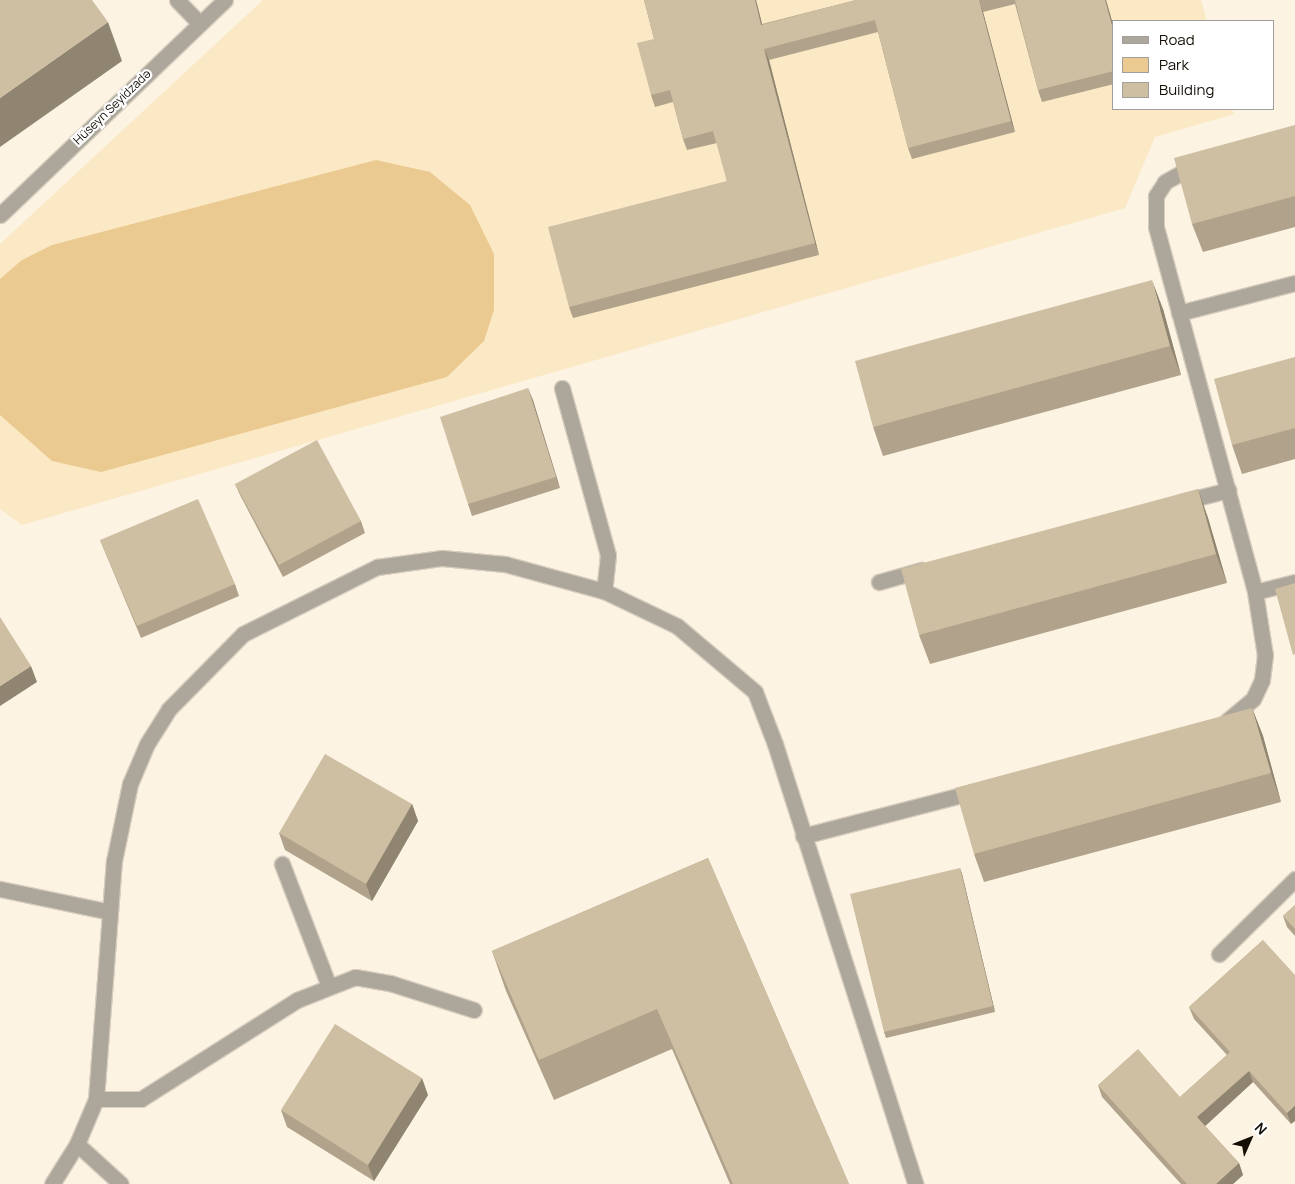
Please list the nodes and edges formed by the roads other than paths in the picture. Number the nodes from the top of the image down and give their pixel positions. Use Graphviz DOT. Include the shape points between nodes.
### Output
graph roads {
  1 [pos="177,0"];
  2 [pos="225,0"];
  3 [pos="200,24"];
  4 [pos="1214,160"];
  5 [pos="0,215"];
  6 [pos="1295,283"];
  7 [pos="1179,313"];
  8 [pos="562,388"];
  9 [pos="1220,394"];
  10 [pos="1204,399"];
  11 [pos="1228,490"];
  12 [pos="1164,507"];
  13 [pos="938,565"];
  14 [pos="879,582"];
  15 [pos="1295,582"];
  16 [pos="604,591"];
  17 [pos="1255,592"];
  18 [pos="1216,728"];
  19 [pos="995,786"];
  20 [pos="803,836"];
  21 [pos="282,864"];
  22 [pos="1295,879"];
  23 [pos="0,888"];
  24 [pos="110,912"];
  25 [pos="1219,954"];
  26 [pos="328,984"];
  27 [pos="474,1010"];
  28 [pos="96,1099"];
  29 [pos="77,1144"];
  30 [pos="52,1184"];
  31 [pos="121,1184"];
  32 [pos="915,1184"];
  1 -- 3 [label="street"];
  2 -- 3 [label="street, Hüseyn Seyidzadə"];
  3 -- 5 [label="street, Hüseyn Seyidzadə"];
  4 -- 7 [label="street" via="1187,166 1165,182 1156,196 1156,227"];
  6 -- 7 [label="street"];
  7 -- 10 [label="street"];
  8 -- 16 [label="street" via="608,555"];
  9 -- 10 [label="street"];
  10 -- 11 [label="street"];
  11 -- 12 [label="street"];
  11 -- 17 [label="street"];
  13 -- 14 [label="street"];
  15 -- 17 [label="street"];
  16 -- 20 [label="street" via="677,626 755,692"];
  16 -- 24 [label="street" via="505,564 415,559 377,567 243,634 170,709 147,744 123,816"];
  17 -- 18 [label="street" via="1266,655 1262,680 1242,710"];
  19 -- 20 [label="street"];
  20 -- 32 [label="street"];
  21 -- 26 [label="street"];
  22 -- 25 [label="street"];
  23 -- 24 [label="street"];
  24 -- 28 [label="street"];
  26 -- 27 [label="street" via="355,977 390,983"];
  26 -- 28 [label="street" via="141,1099"];
  28 -- 29 [label="street"];
  29 -- 30 [label="street"];
  29 -- 31 [label="street"];
}
